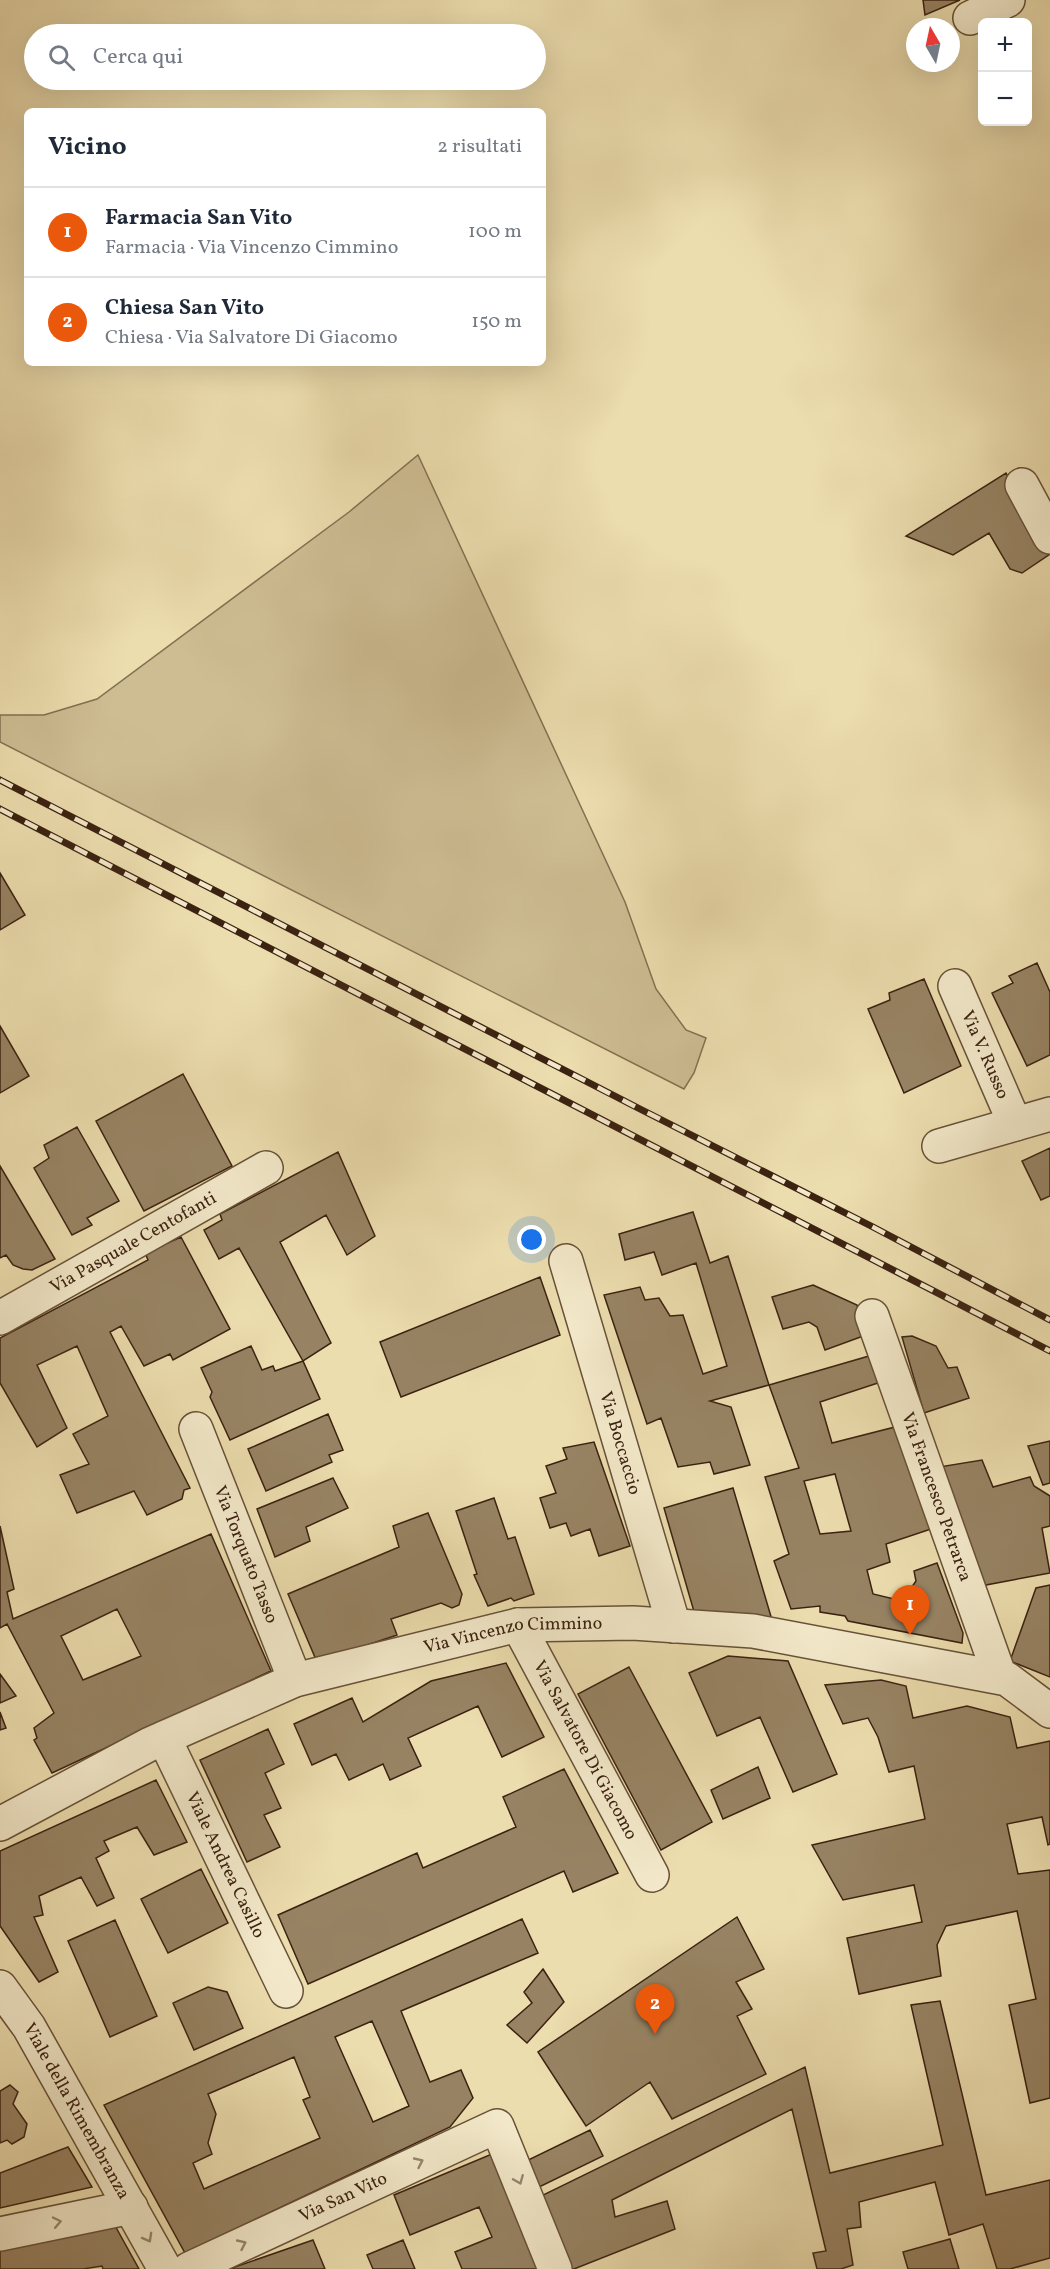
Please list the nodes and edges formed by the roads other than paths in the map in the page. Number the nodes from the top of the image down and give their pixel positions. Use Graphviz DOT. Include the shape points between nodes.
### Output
graph roads {
  1 [pos="1008,0"];
  2 [pos="970,18"];
  3 [pos="1022,485"];
  4 [pos="1050,537"];
  5 [pos="955,986"];
  6 [pos="1050,1114"];
  7 [pos="1015,1124"];
  8 [pos="939,1146"];
  9 [pos="266,1168"];
  10 [pos="566,1261"];
  11 [pos="872,1316"];
  12 [pos="0,1318"];
  13 [pos="196,1429"];
  14 [pos="518,1625"];
  15 [pos="674,1626"];
  16 [pos="1000,1677"];
  17 [pos="295,1680"];
  18 [pos="1050,1711"];
  19 [pos="164,1738"];
  20 [pos="0,1824"];
  21 [pos="652,1875"];
  22 [pos="0,1987"];
  23 [pos="286,1991"];
  24 [pos="131,2207"];
  25 [pos="0,2234"];
  26 [pos="165,2269"];
  27 [pos="189,2269"];
  28 [pos="555,2269"];
  1 -- 2 [label="street"];
  3 -- 4 [label="street"];
  5 -- 7 [label="street, Via V. Russo"];
  6 -- 7 [label="street"];
  7 -- 8 [label="street"];
  9 -- 12 [label="street, Via Pasquale Centofanti"];
  10 -- 15 [label="street, Via Boccaccio"];
  11 -- 16 [label="street, Via Francesco Petrarca"];
  13 -- 17 [label="street, Via Torquato Tasso"];
  14 -- 15 [label="street, Via Vincenzo Cimmino"];
  14 -- 17 [label="street, Via Vincenzo Cimmino"];
  14 -- 21 [label="street, Via Salvatore Di Giacomo"];
  15 -- 16 [label="street, Via Vincenzo Cimmino" via="753,1631"];
  16 -- 18 [label="street, Via Vincenzo Cimmino"];
  17 -- 19 [label="street, Via Vincenzo Cimmino"];
  19 -- 20 [label="street, Via Vincenzo Cimmino"];
  19 -- 23 [label="street, Viale Andrea Casillo"];
  22 -- 24 [label="street, Viale della Rimembranza" via="29,2027"];
  25 -- 24 [label="street, one-way"];
  24 -- 26 [label="street, Viale della Rimembranza, one-way"];
  27 -- 28 [label="street, Via San Vito, one-way" via="498,2126"];
}
